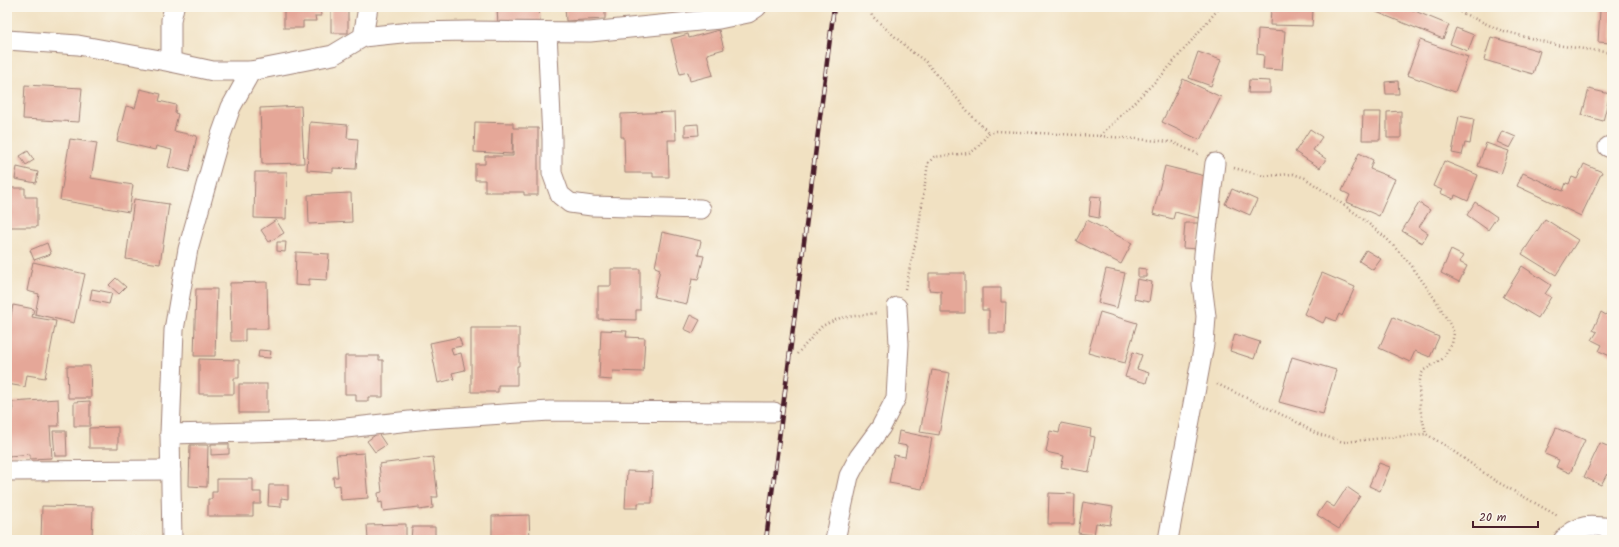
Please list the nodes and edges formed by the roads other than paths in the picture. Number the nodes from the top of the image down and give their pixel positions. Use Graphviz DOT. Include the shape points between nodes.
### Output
graph roads {
  1 [pos="174,7"];
  2 [pos="368,7"];
  3 [pos="758,7"];
  4 [pos="547,32"];
  5 [pos="362,37"];
  6 [pos="7,40"];
  7 [pos="171,62"];
  8 [pos="251,70"];
  9 [pos="1215,163"];
  10 [pos="701,209"];
  11 [pos="897,307"];
  12 [pos="774,412"];
  13 [pos="170,434"];
  14 [pos="171,470"];
  15 [pos="7,471"];
  16 [pos="1612,528"];
  17 [pos="172,540"];
  18 [pos="835,540"];
  19 [pos="1168,540"];
  20 [pos="1563,540"];
  1 -- 7 [label="street" via="171,20"];
  2 -- 5 [label="street"];
  3 -- 4 [label="street" via="748,13 719,19 590,32"];
  4 -- 5 [label="street" via="440,31"];
  4 -- 10 [label="street" via="552,173 560,195 570,203 592,206"];
  5 -- 8 [label="street" via="333,55"];
  6 -- 7 [label="street" via="78,45"];
  7 -- 8 [label="street" via="213,71"];
  8 -- 13 [label="street" via="231,107 217,146 188,249 174,330"];
  9 -- 19 [label="street" via="1202,284 1206,316 1204,344"];
  11 -- 18 [label="street" via="899,344 896,398 881,427 859,457 849,476"];
  12 -- 13 [label="street" via="550,411 428,418 328,430"];
  13 -- 14 [label="street"];
  14 -- 15 [label="street"];
  14 -- 17 [label="street"];
  16 -- 20 [label="street" via="1593,525 1578,527"];
}
